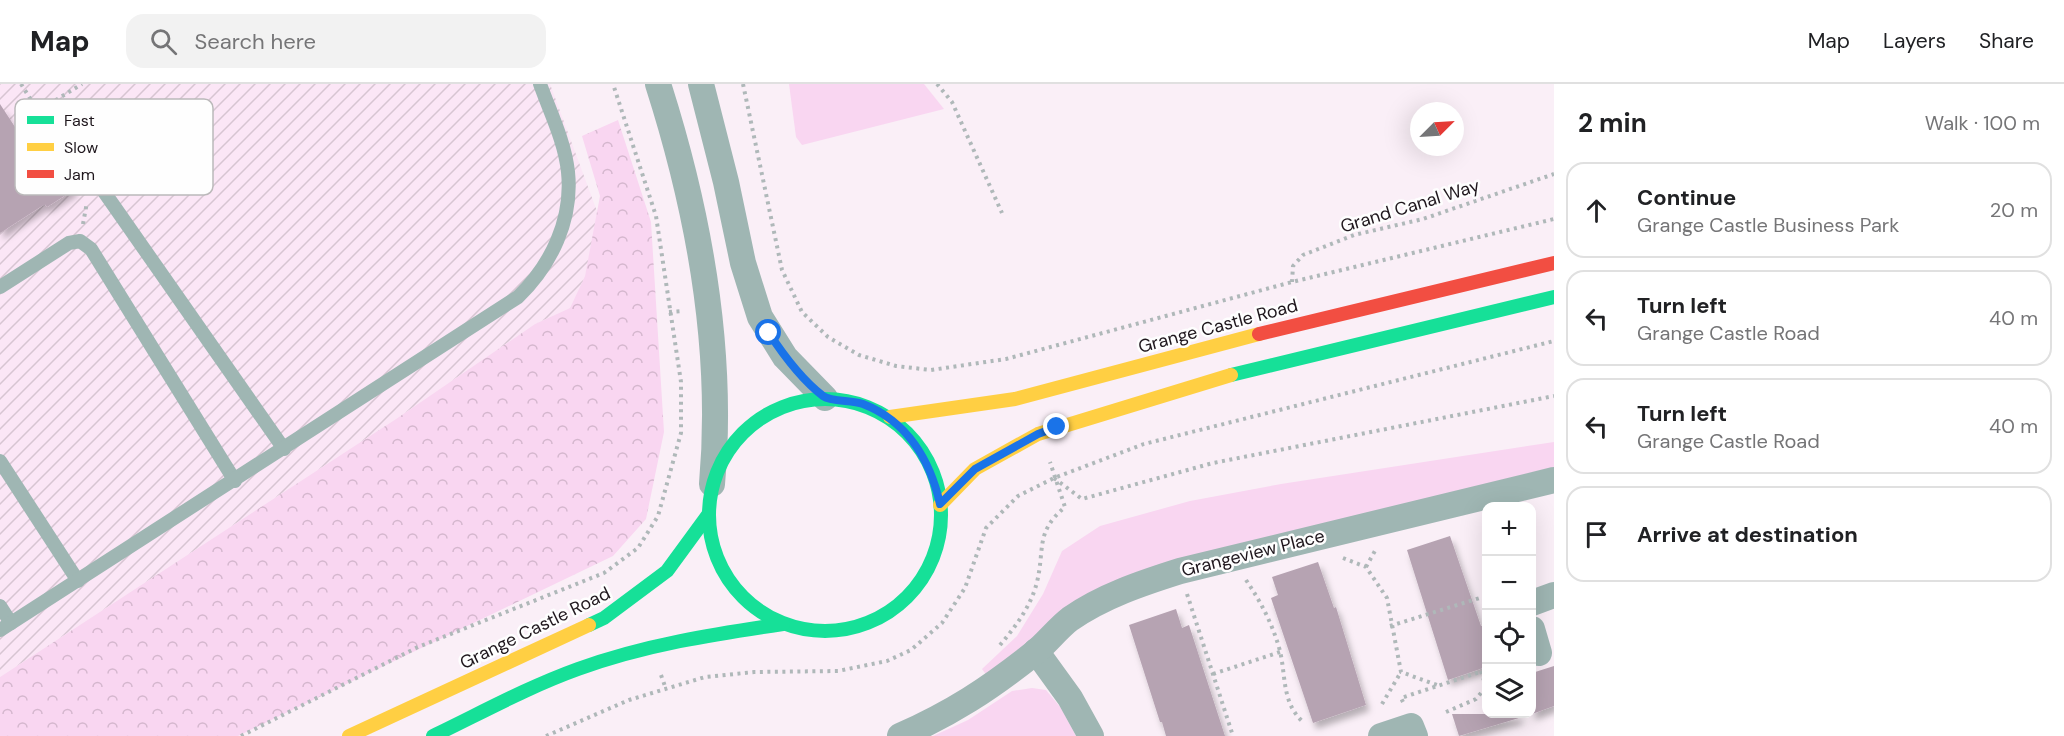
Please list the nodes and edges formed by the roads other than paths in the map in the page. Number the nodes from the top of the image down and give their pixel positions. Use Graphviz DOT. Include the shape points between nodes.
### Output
graph roads {
  1 [pos="540,84"];
  2 [pos="658,84"];
  3 [pos="702,84"];
  4 [pos="106,195"];
  5 [pos="1554,263"];
  6 [pos="0,287"];
  7 [pos="1554,297"];
  8 [pos="825,398"];
  9 [pos="890,417"];
  10 [pos="284,449"];
  11 [pos="0,461"];
  12 [pos="1554,480"];
  13 [pos="235,481"];
  14 [pos="712,484"];
  15 [pos="1491,501"];
  16 [pos="940,504"];
  17 [pos="708,515"];
  18 [pos="78,581"];
  19 [pos="1554,595"];
  20 [pos="1536,602"];
  21 [pos="0,606"];
  22 [pos="783,624"];
  23 [pos="6,627"];
  24 [pos="1536,643"];
  25 [pos="1036,651"];
  26 [pos="1539,653"];
  27 [pos="1413,731"];
  28 [pos="349,736"];
  29 [pos="433,736"];
  30 [pos="900,736"];
  31 [pos="1091,736"];
  32 [pos="1381,736"];
  1 -- 10 [label="lane" via="568,173 566,211 548,263 518,297"];
  2 -- 14 [label="street" via="680,158 708,309 716,380"];
  3 -- 8 [label="street" via="743,262 760,317 785,357"];
  4 -- 10 [label="lane"];
  5 -- 9 [label="main road, Grange Castle Road" via="1332,315 1015,399"];
  6 -- 13 [label="lane" via="69,243 80,241 91,249"];
  7 -- 16 [label="main road" via="1196,384 1057,427 975,469"];
  8 -- 9 [label="main road, Grange Castle Road" via="862,404"];
  8 -- 14 [label="main road, Grange Castle Road" via="776,408 747,427 729,448"];
  9 -- 16 [label="main road, Grange Castle Road" via="922,454"];
  10 -- 13 [label="lane"];
  11 -- 18 [label="lane"];
  12 -- 15 [label="street, Grangeview Place"];
  13 -- 18 [label="lane"];
  14 -- 17 [label="main road, Grange Castle Road"];
  15 -- 25 [label="street, Grangeview Place" via="1226,560 1130,586 1070,619"];
  16 -- 22 [label="main road, Grange Castle Road" via="941,535 929,570 904,602 885,616 843,631 822,632"];
  17 -- 22 [label="main road, Grange Castle Road" via="712,545 723,572 746,601"];
  17 -- 28 [label="main road, Grange Castle Road" via="667,571 604,618"];
  18 -- 23 [label="lane"];
  19 -- 20 [label="street"];
  21 -- 23 [label="lane"];
  22 -- 29 [label="main road, Grange Castle Road" via="730,632 598,663 553,679"];
  24 -- 26 [label="street"];
  25 -- 30 [label="street, Grangeview Place" via="993,687 945,716"];
  25 -- 31 [label="street" via="1070,698"];
  27 -- 32 [label="street"];
}
